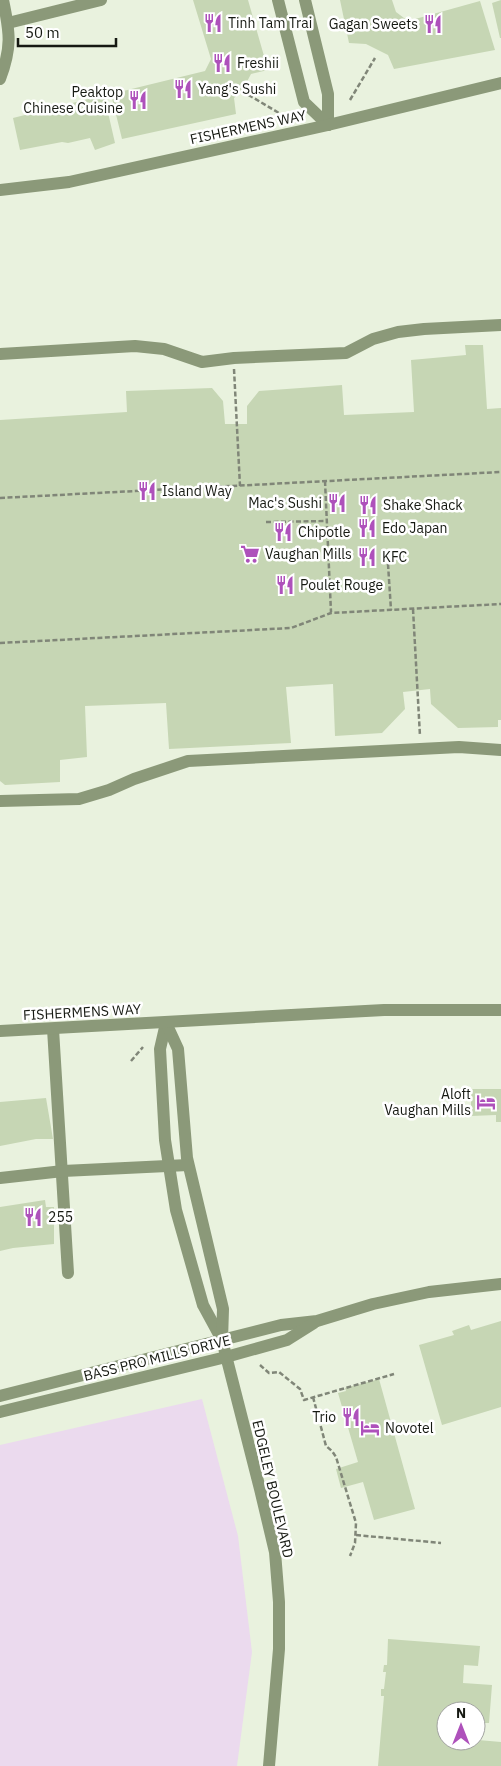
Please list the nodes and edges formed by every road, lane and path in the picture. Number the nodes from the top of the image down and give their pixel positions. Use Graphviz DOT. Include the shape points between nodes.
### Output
graph roads {
  1 [pos="3,0"];
  2 [pos="101,0"];
  3 [pos="278,0"];
  4 [pos="305,0"];
  5 [pos="8,23"];
  6 [pos="375,58"];
  7 [pos="0,79"];
  8 [pos="501,83"];
  9 [pos="242,91"];
  10 [pos="350,100"];
  11 [pos="290,119"];
  12 [pos="328,125"];
  13 [pos="0,190"];
  14 [pos="501,325"];
  15 [pos="0,354"];
  16 [pos="234,358"];
  17 [pos="501,472"];
  18 [pos="325,481"];
  19 [pos="240,486"];
  20 [pos="0,498"];
  21 [pos="326,521"];
  22 [pos="266,522"];
  23 [pos="388,564"];
  24 [pos="501,604"];
  25 [pos="413,609"];
  26 [pos="390,610"];
  27 [pos="331,613"];
  28 [pos="0,642"];
  29 [pos="420,750"];
  30 [pos="501,750"];
  31 [pos="0,801"];
  32 [pos="501,1010"];
  33 [pos="166,1023"];
  34 [pos="53,1029"];
  35 [pos="0,1031"];
  36 [pos="143,1047"];
  37 [pos="131,1061"];
  38 [pos="169,1166"];
  39 [pos="188,1166"];
  40 [pos="62,1171"];
  41 [pos="0,1178"];
  42 [pos="68,1273"];
  43 [pos="501,1284"];
  44 [pos="317,1321"];
  45 [pos="222,1340"];
  46 [pos="226,1357"];
  47 [pos="260,1366"];
  48 [pos="394,1374"];
  49 [pos="0,1396"];
  50 [pos="313,1397"];
  51 [pos="0,1412"];
  52 [pos="356,1535"];
  53 [pos="442,1543"];
  54 [pos="350,1556"];
  55 [pos="269,1766"];
  1 -- 5 [label="street"];
  2 -- 5 [label="street"];
  3 -- 12 [label="street" via="304,102"];
  4 -- 12 [label="street" via="328,94"];
  5 -- 7 [label="street" via="9,50"];
  6 -- 10 [label="path"];
  8 -- 12 [label="street, FISHERMENS WAY"];
  9 -- 11 [label="path"];
  12 -- 13 [label="street, FISHERMENS WAY" via="69,182"];
  14 -- 16 [label="street" via="398,332 373,338 346,353"];
  15 -- 16 [label="street" via="135,346 164,349 202,362"];
  16 -- 19 [label="path"];
  17 -- 18 [label="path"];
  18 -- 19 [label="path"];
  18 -- 21 [label="path"];
  19 -- 20 [label="path"];
  21 -- 22 [label="path"];
  21 -- 27 [label="path"];
  23 -- 26 [label="path"];
  24 -- 25 [label="path"];
  25 -- 26 [label="path"];
  25 -- 29 [label="path"];
  26 -- 27 [label="path"];
  27 -- 28 [label="path" via="291,628"];
  29 -- 30 [label="street"];
  29 -- 31 [label="street" via="188,761 79,798"];
  32 -- 33 [label="street, FISHERMENS WAY" via="384,1010"];
  33 -- 34 [label="street, FISHERMENS WAY"];
  33 -- 38 [label="street" via="160,1049"];
  33 -- 39 [label="street" via="178,1049"];
  34 -- 35 [label="street, FISHERMENS WAY"];
  34 -- 40 [label="street"];
  36 -- 37 [label="path"];
  38 -- 39 [label="street"];
  38 -- 40 [label="street"];
  38 -- 45 [label="street" via="176,1210 203,1306"];
  39 -- 45 [label="street" via="223,1308"];
  40 -- 41 [label="street"];
  40 -- 42 [label="street"];
  43 -- 44 [label="street, BASS PRO MILLS DRIVE" via="429,1292"];
  44 -- 45 [label="street, BASS PRO MILLS DRIVE" via="281,1324"];
  44 -- 46 [label="street, BASS PRO MILLS DRIVE" via="287,1340"];
  45 -- 46 [label="street, EDGELEY BOULEVARD"];
  45 -- 49 [label="street, BASS PRO MILLS DRIVE"];
  46 -- 51 [label="street, BASS PRO MILLS DRIVE"];
  46 -- 55 [label="street, EDGELEY BOULEVARD" via="275,1552 279,1649"];
  47 -- 50 [label="path" via="269,1374 279,1372 300,1389 304,1400"];
  48 -- 50 [label="path"];
  50 -- 52 [label="path" via="326,1446 336,1457 356,1523"];
  52 -- 53 [label="path"];
  52 -- 54 [label="path"];
}
